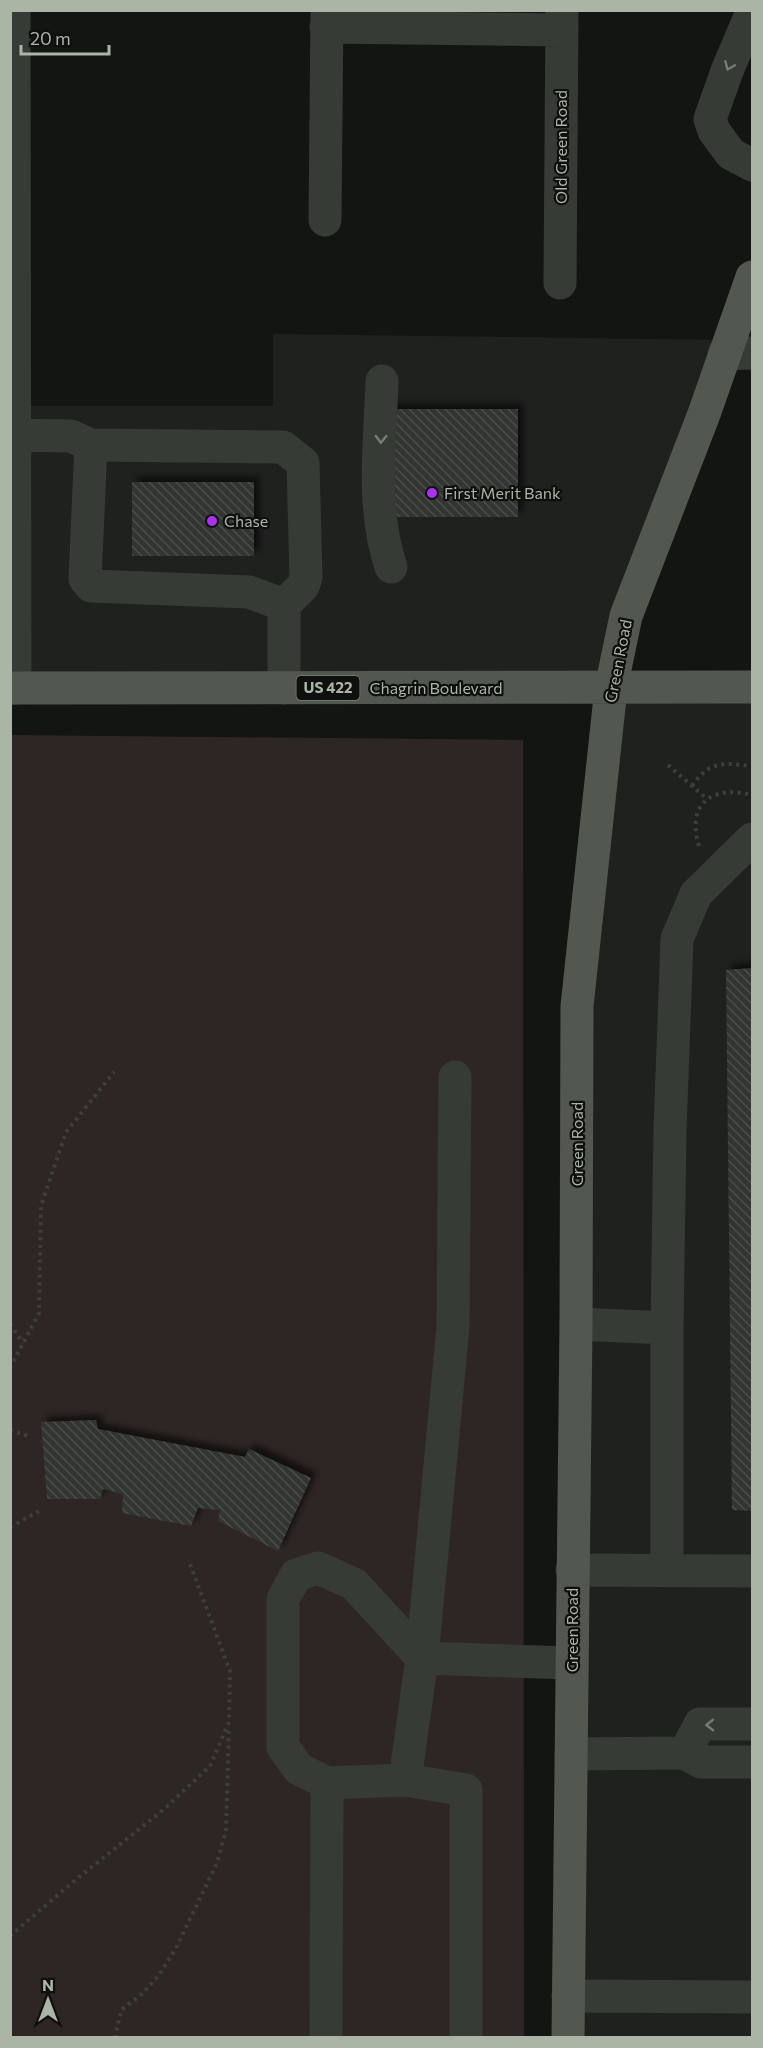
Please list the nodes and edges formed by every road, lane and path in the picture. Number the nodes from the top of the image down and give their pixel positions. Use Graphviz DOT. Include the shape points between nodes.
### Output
graph roads {
  1 [pos="14,10"];
  2 [pos="753,12"];
  3 [pos="326,19"];
  4 [pos="562,20"];
  5 [pos="753,165"];
  6 [pos="325,220"];
  7 [pos="753,277"];
  8 [pos="560,284"];
  9 [pos="738,353"];
  10 [pos="382,381"];
  11 [pos="15,435"];
  12 [pos="91,445"];
  13 [pos="391,567"];
  14 [pos="284,605"];
  15 [pos="753,687"];
  16 [pos="13,688"];
  17 [pos="284,688"];
  18 [pos="611,688"];
  19 [pos="668,765"];
  20 [pos="753,766"];
  21 [pos="692,786"];
  22 [pos="753,795"];
  23 [pos="707,799"];
  24 [pos="753,839"];
  25 [pos="705,852"];
  26 [pos="114,1072"];
  27 [pos="455,1077"];
  28 [pos="10,1324"];
  29 [pos="576,1324"];
  30 [pos="668,1328"];
  31 [pos="23,1342"];
  32 [pos="10,1368"];
  33 [pos="10,1430"];
  34 [pos="28,1436"];
  35 [pos="42,1510"];
  36 [pos="10,1527"];
  37 [pos="190,1564"];
  38 [pos="572,1570"];
  39 [pos="668,1571"];
  40 [pos="753,1571"];
  41 [pos="422,1658"];
  42 [pos="571,1663"];
  43 [pos="229,1722"];
  44 [pos="753,1724"];
  45 [pos="685,1753"];
  46 [pos="571,1754"];
  47 [pos="753,1762"];
  48 [pos="405,1780"];
  49 [pos="327,1783"];
  50 [pos="10,1936"];
  51 [pos="568,1996"];
  52 [pos="753,1997"];
  53 [pos="115,2037"];
  54 [pos="326,2037"];
  55 [pos="466,2037"];
  56 [pos="568,2037"];
  1 -- 11 [label="street"];
  2 -- 5 [label="street, one-way" via="710,119 731,154"];
  3 -- 4 [label="street"];
  3 -- 6 [label="street"];
  4 -- 8 [label="street, Old Green Road"];
  7 -- 9 [label="main road, Green Road"];
  9 -- 18 [label="main road, Green Road" via="704,414 627,616"];
  10 -- 13 [label="street, one-way" via="379,515"];
  11 -- 12 [label="street" via="71,436"];
  11 -- 16 [label="street"];
  12 -- 14 [label="street" via="85,579 91,586 249,592"];
  12 -- 14 [label="street" via="283,447 295,455 303,463 306,578"];
  14 -- 17 [label="street"];
  15 -- 18 [label="main road, Chagrin Boulevard / US 422"];
  16 -- 17 [label="main road, Chagrin Boulevard / US 422"];
  17 -- 18 [label="main road, Chagrin Boulevard / US 422"];
  18 -- 29 [label="main road, Green Road" via="577,1006"];
  19 -- 21 [label="path"];
  20 -- 21 [label="path" via="721,764 703,771"];
  21 -- 23 [label="path"];
  22 -- 23 [label="path" via="732,790"];
  23 -- 25 [label="path" via="694,829"];
  24 -- 30 [label="street" via="696,894 677,939"];
  26 -- 31 [label="path" via="66,1132 42,1206 39,1313"];
  27 -- 41 [label="street" via="453,1327"];
  28 -- 31 [label="path"];
  29 -- 30 [label="street"];
  29 -- 38 [label="main road, Green Road"];
  30 -- 39 [label="street"];
  31 -- 32 [label="path"];
  33 -- 34 [label="path"];
  35 -- 36 [label="path"];
  37 -- 43 [label="path" via="230,1671"];
  38 -- 39 [label="street"];
  38 -- 42 [label="main road, Green Road"];
  39 -- 40 [label="street"];
  41 -- 42 [label="street"];
  41 -- 48 [label="street"];
  41 -- 49 [label="street" via="354,1584 318,1568 296,1575 283,1599 283,1747 299,1769"];
  42 -- 46 [label="main road, Green Road"];
  43 -- 50 [label="path" via="210,1766 162,1811"];
  43 -- 53 [label="path" via="226,1830 217,1863 159,1975 121,2010"];
  44 -- 45 [label="street, one-way" via="700,1725"];
  45 -- 46 [label="street"];
  45 -- 47 [label="street" via="701,1762"];
  46 -- 51 [label="main road, Green Road"];
  48 -- 49 [label="street"];
  48 -- 55 [label="street" via="466,1790"];
  49 -- 54 [label="street"];
  51 -- 52 [label="street"];
  51 -- 56 [label="main road, Green Road"];
}
